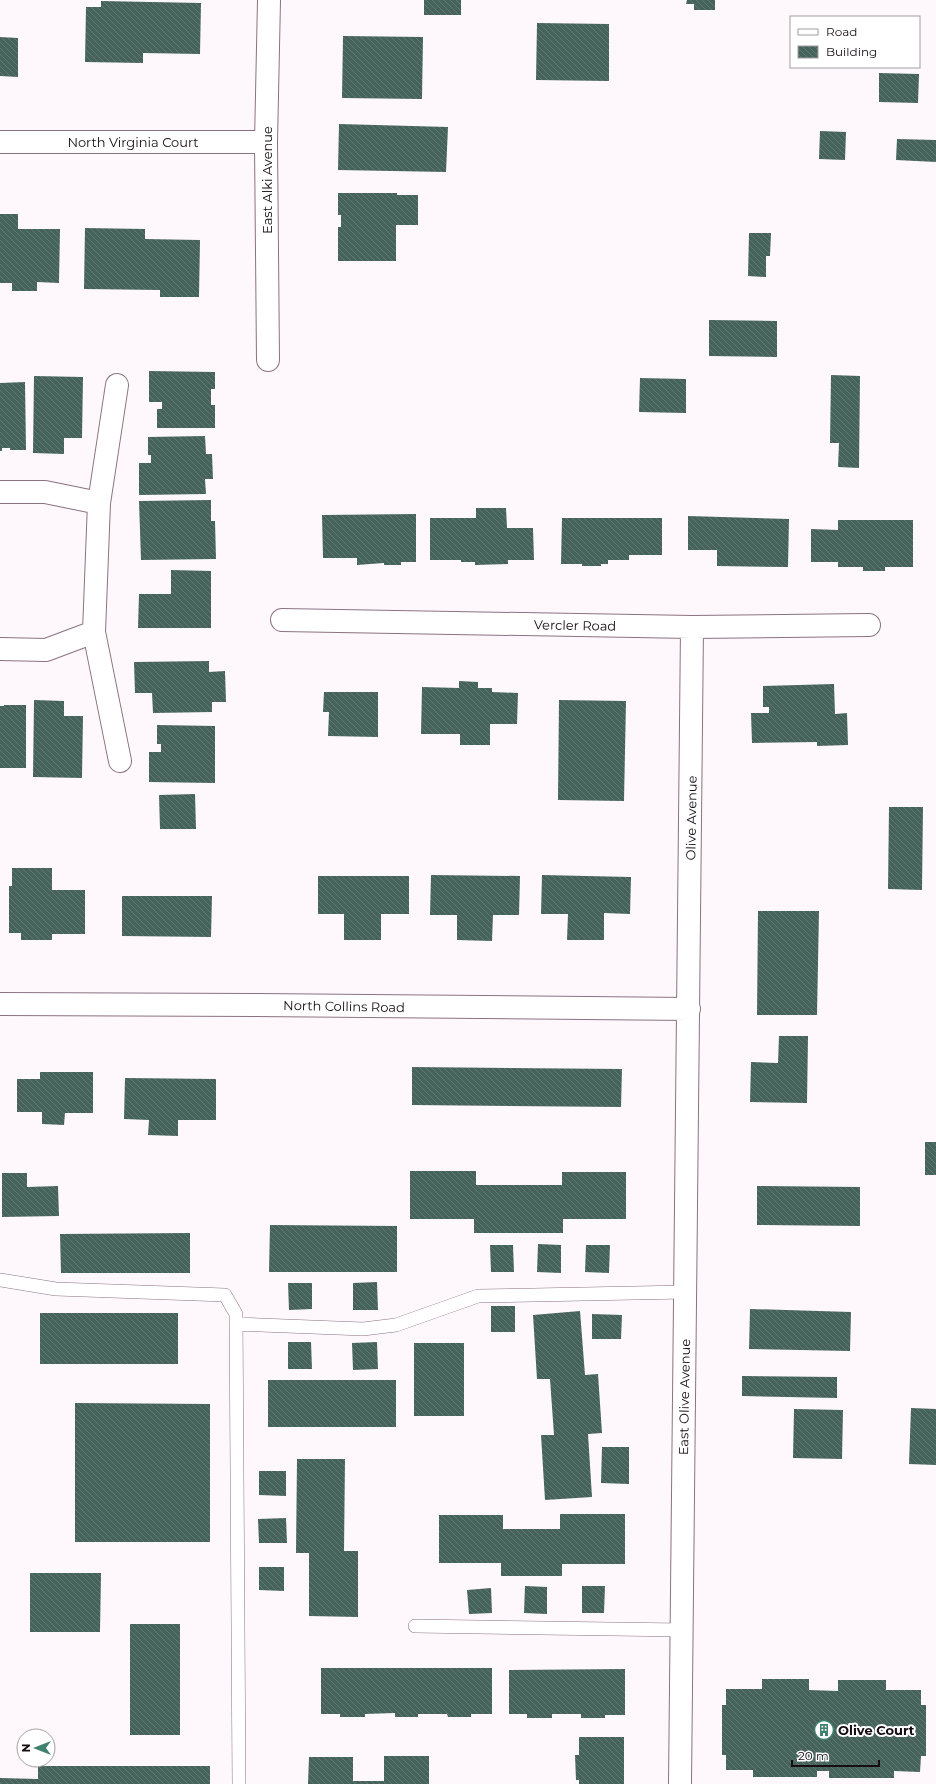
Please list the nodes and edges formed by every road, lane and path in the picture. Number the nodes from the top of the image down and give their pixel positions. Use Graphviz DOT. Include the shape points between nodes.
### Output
graph roads {
  1 [pos="269,0"];
  2 [pos="0,142"];
  3 [pos="266,142"];
  4 [pos="268,360"];
  5 [pos="117,385"];
  6 [pos="0,492"];
  7 [pos="99,503"];
  8 [pos="282,620"];
  9 [pos="869,625"];
  10 [pos="692,627"];
  11 [pos="94,632"];
  12 [pos="0,649"];
  13 [pos="120,761"];
  14 [pos="0,1004"];
  15 [pos="689,1009"];
  16 [pos="0,1280"];
  17 [pos="686,1292"];
  18 [pos="236,1324"];
  19 [pos="415,1626"];
  20 [pos="682,1630"];
  21 [pos="239,1784"];
  22 [pos="680,1784"];
  1 -- 3 [label="street, East Alki Avenue"];
  2 -- 3 [label="street, North Virginia Court"];
  3 -- 4 [label="street, East Alki Avenue"];
  5 -- 7 [label="street"];
  6 -- 7 [label="street" via="45,492"];
  7 -- 11 [label="street"];
  8 -- 10 [label="street, Vercler Road"];
  9 -- 10 [label="street, Vercler Road"];
  10 -- 15 [label="street, Olive Avenue"];
  11 -- 12 [label="street" via="46,650"];
  11 -- 13 [label="street"];
  14 -- 15 [label="street, North Collins Road"];
  15 -- 17 [label="street, East Olive Avenue"];
  16 -- 18 [label="lane" via="56,1289 225,1295 236,1314"];
  17 -- 18 [label="lane" via="478,1296 396,1325 363,1329"];
  17 -- 20 [label="street, East Olive Avenue"];
  18 -- 21 [label="lane"];
  19 -- 20 [label="lane"];
  20 -- 22 [label="street, East Olive Avenue"];
}
